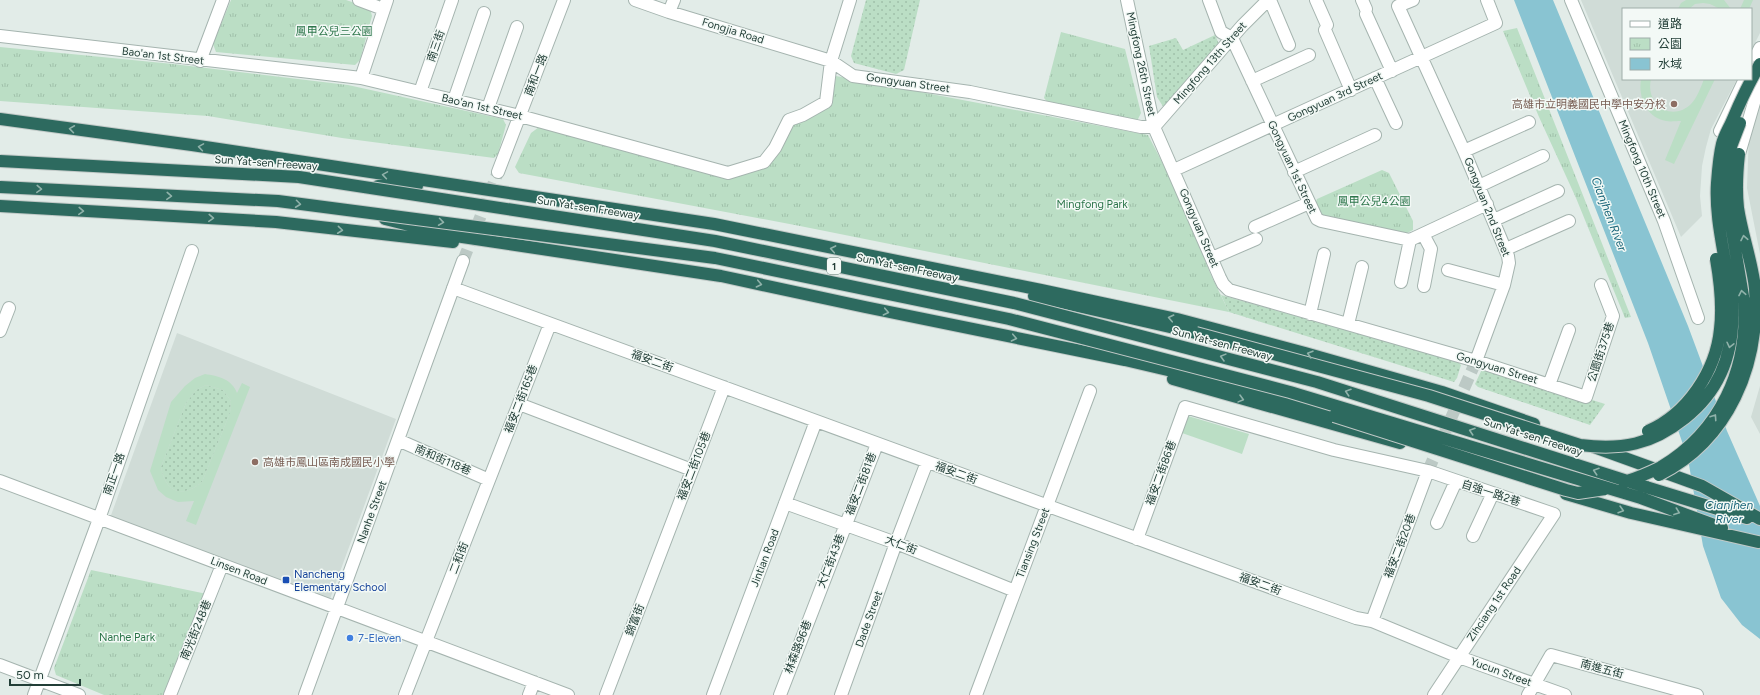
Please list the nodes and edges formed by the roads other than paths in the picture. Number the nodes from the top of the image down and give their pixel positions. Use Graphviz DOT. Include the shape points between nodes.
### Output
graph roads {
  1 [pos="223,0"];
  2 [pos="359,0"];
  3 [pos="452,0"];
  4 [pos="564,0"];
  5 [pos="635,0"];
  6 [pos="674,0"];
  7 [pos="850,0"];
  8 [pos="1127,0"];
  9 [pos="1209,0"];
  10 [pos="1269,0"];
  11 [pos="1316,0"];
  12 [pos="1413,0"];
  13 [pos="1487,0"];
  14 [pos="1571,0"];
  15 [pos="385,4"];
  16 [pos="1365,8"];
  17 [pos="669,12"];
  18 [pos="484,13"];
  19 [pos="516,27"];
  20 [pos="0,36"];
  21 [pos="1232,38"];
  22 [pos="1289,45"];
  23 [pos="1760,48"];
  24 [pos="1309,55"];
  25 [pos="1421,58"];
  26 [pos="200,60"];
  27 [pos="831,61"];
  28 [pos="1752,64"];
  29 [pos="1760,64"];
  30 [pos="1392,71"];
  31 [pos="361,78"];
  32 [pos="1375,78"];
  33 [pos="1752,78"];
  34 [pos="1745,80"];
  35 [pos="1751,80"];
  36 [pos="1760,80"];
  37 [pos="1252,81"];
  38 [pos="1350,90"];
  39 [pos="420,92"];
  40 [pos="454,100"];
  41 [pos="488,108"];
  42 [pos="520,116"];
  43 [pos="0,119"];
  44 [pos="1529,122"];
  45 [pos="1396,123"];
  46 [pos="1273,125"];
  47 [pos="1154,127"];
  48 [pos="1720,131"];
  49 [pos="1375,135"];
  50 [pos="1464,151"];
  51 [pos="1739,154"];
  52 [pos="1543,156"];
  53 [pos="0,161"];
  54 [pos="1174,170"];
  55 [pos="498,172"];
  56 [pos="1294,172"];
  57 [pos="363,186"];
  58 [pos="1479,186"];
  59 [pos="0,187"];
  60 [pos="1558,191"];
  61 [pos="1309,203"];
  62 [pos="1487,204"];
  63 [pos="0,206"];
  64 [pos="338,208"];
  65 [pos="1494,220"];
  66 [pos="1569,221"];
  67 [pos="714,224"];
  68 [pos="1423,234"];
  69 [pos="1410,240"];
  70 [pos="1506,249"];
  71 [pos="192,251"];
  72 [pos="1324,254"];
  73 [pos="1212,258"];
  74 [pos="463,261"];
  75 [pos="1362,267"];
  76 [pos="1448,270"];
  77 [pos="721,276"];
  78 [pos="982,278"];
  79 [pos="1401,282"];
  80 [pos="1504,284"];
  81 [pos="1601,284"];
  82 [pos="1424,286"];
  83 [pos="453,288"];
  84 [pos="9,308"];
  85 [pos="1310,314"];
  86 [pos="1698,318"];
  87 [pos="550,324"];
  88 [pos="1348,324"];
  89 [pos="1569,330"];
  90 [pos="0,331"];
  91 [pos="1084,352"];
  92 [pos="1476,361"];
  93 [pos="1549,385"];
  94 [pos="724,388"];
  95 [pos="1090,391"];
  96 [pos="1586,396"];
  97 [pos="519,404"];
  98 [pos="1185,408"];
  99 [pos="816,421"];
  100 [pos="398,440"];
  101 [pos="1573,442"];
  102 [pos="877,444"];
  103 [pos="927,462"];
  104 [pos="692,470"];
  105 [pos="1428,472"];
  106 [pos="490,477"];
  107 [pos="1456,481"];
  108 [pos="0,482"];
  109 [pos="1493,493"];
  110 [pos="1578,493"];
  111 [pos="785,503"];
  112 [pos="1047,506"];
  113 [pos="1554,514"];
  114 [pos="99,518"];
  115 [pos="1760,520"];
  116 [pos="1437,523"];
  117 [pos="846,524"];
  118 [pos="1474,536"];
  119 [pos="1137,539"];
  120 [pos="1759,542"];
  121 [pos="896,543"];
  122 [pos="664,544"];
  123 [pos="222,565"];
  124 [pos="1015,591"];
  125 [pos="817,599"];
  126 [pos="337,608"];
  127 [pos="1372,621"];
  128 [pos="426,642"];
  129 [pos="1459,657"];
  130 [pos="0,665"];
  131 [pos="40,680"];
  132 [pos="534,682"];
  133 [pos="1534,684"];
  134 [pos="1550,692"];
  135 [pos="34,695"];
  136 [pos="79,695"];
  137 [pos="170,695"];
  138 [pos="305,695"];
  139 [pos="405,695"];
  140 [pos="529,695"];
  141 [pos="568,695"];
  142 [pos="606,695"];
  143 [pos="713,695"];
  144 [pos="780,695"];
  145 [pos="841,695"];
  146 [pos="976,695"];
  147 [pos="1434,695"];
  148 [pos="1528,695"];
  149 [pos="1565,695"];
  150 [pos="1697,695"];
  1 -- 26 [label="street"];
  2 -- 15 [label="street"];
  3 -- 39 [label="street, 南三街"];
  4 -- 42 [label="street, 南和一路"];
  5 -- 17 [label="street, Fongjia Road"];
  6 -- 17 [label="street"];
  7 -- 27 [label="street, Bao'an 1st Street"];
  8 -- 47 [label="street, Mingfong 26th Street"];
  9 -- 21 [label="street" via="1221,32"];
  10 -- 21 [label="street, Mingfong 13th Street"];
  10 -- 22 [label="street"];
  11 -- 38 [label="street"];
  12 -- 25 [label="street, Gongyuan 2nd Street" via="1398,6"];
  13 -- 25 [label="street, Gongyuan 3rd Street" via="1496,23"];
  14 -- 86 [label="street, Mingfong 10th Street" via="1664,221"];
  15 -- 31 [label="street"];
  16 -- 30 [label="street"];
  17 -- 27 [label="street, Fongjia Road"];
  18 -- 40 [label="street"];
  19 -- 41 [label="street"];
  20 -- 26 [label="street, Bao'an 1st Street"];
  21 -- 37 [label="street, Gongyuan 1st Street"];
  21 -- 47 [label="street, Mingfong 13th Street"];
  23 -- 28 [label="street"];
  24 -- 37 [label="street"];
  25 -- 30 [label="street, Gongyuan 3rd Street"];
  25 -- 50 [label="street, Gongyuan 2nd Street"];
  26 -- 31 [label="street, Bao'an 1st Street"];
  27 -- 42 [label="street, Bao'an 1st Street" via="826,102 789,120 764,162 728,173"];
  27 -- 47 [label="street, Gongyuan Street" via="853,76 970,92 1141,127"];
  29 -- 33 [label="highway, one-way, bridge"];
  30 -- 32 [label="street, Gongyuan 3rd Street"];
  31 -- 39 [label="street, Bao'an 1st Street"];
  32 -- 38 [label="street, Gongyuan 3rd Street"];
  32 -- 45 [label="street"];
  34 -- 48 [label="street"];
  35 -- 101 [label="highway, one-way, bridge" via="1722,142 1719,165 1719,226 1732,302 1730,348 1719,378 1704,401 1679,423 1658,435 1636,444 1619,447"];
  36 -- 51 [label="street"];
  110 -- 36 [label="highway, one-way, bridge" via="1612,487 1660,467 1681,453 1710,424 1733,381 1742,352 1745,316 1725,179 1734,137"];
  37 -- 46 [label="street, Gongyuan 1st Street"];
  38 -- 46 [label="street, Gongyuan 3rd Street"];
  39 -- 40 [label="street, Bao'an 1st Street"];
  40 -- 41 [label="street, Bao'an 1st Street"];
  41 -- 42 [label="street, Bao'an 1st Street"];
  42 -- 55 [label="street, 南和一路"];
  67 -- 43 [label="highway, one-way" via="192,145"];
  44 -- 50 [label="street"];
  46 -- 54 [label="street, Gongyuan 3rd Street"];
  46 -- 56 [label="street, Gongyuan 1st Street"];
  47 -- 54 [label="street, Gongyuan Street"];
  48 -- 101 [label="highway, bridge" via="1711,169 1709,210 1719,278 1720,329 1715,352 1704,377 1678,412 1652,429 1623,440"];
  49 -- 56 [label="street"];
  50 -- 58 [label="street, Gongyuan 2nd Street"];
  110 -- 51 [label="highway, one-way, bridge" via="1594,494 1632,488 1673,468 1694,453 1718,429 1742,387 1753,348 1757,307 1753,276 1738,210"];
  52 -- 58 [label="street"];
  53 -- 57 [label="highway, Sun Yat-sen Freeway / 1, bridge" via="299,177"];
  54 -- 73 [label="street, Gongyuan Street"];
  56 -- 61 [label="street, Gongyuan 1st Street"];
  57 -- 67 [label="highway" via="416,185"];
  115 -- 57 [label="highway, Sun Yat-sen Freeway / 1, one-way, bridge" via="1646,487 1317,382 1014,303 715,241"];
  58 -- 62 [label="street, Gongyuan 2nd Street"];
  59 -- 64 [label="highway, 1, one-way, bridge" via="278,201"];
  60 -- 65 [label="street"];
  61 -- 69 [label="street, Gongyuan 1st Street" via="1317,219 1321,221"];
  61 -- 73 [label="street"];
  62 -- 65 [label="street, Gongyuan 2nd Street"];
  62 -- 68 [label="street"];
  63 -- 77 [label="highway, one-way" via="276,222 525,250"];
  64 -- 77 [label="highway" via="449,234"];
  64 -- 120 [label="highway, 1, one-way, bridge" via="716,258 1009,319 1290,392 1641,498"];
  65 -- 70 [label="street, Gongyuan 2nd Street"];
  66 -- 70 [label="street"];
  78 -- 67 [label="highway, one-way"];
  68 -- 69 [label="street"];
  68 -- 82 [label="street" via="1431,249"];
  69 -- 79 [label="street"];
  70 -- 80 [label="street, Gongyuan 2nd Street" via="1509,263"];
  71 -- 114 [label="street, 南正一路"];
  72 -- 85 [label="street"];
  73 -- 85 [label="street, Gongyuan Street" via="1223,284 1229,290"];
  74 -- 83 [label="street, Nanhe Street"];
  75 -- 88 [label="street"];
  76 -- 80 [label="street"];
  77 -- 91 [label="highway, one-way"];
  78 -- 101 [label="highway, bridge" via="1049,300 1196,333 1429,396"];
  115 -- 78 [label="highway, one-way" via="1702,486 1442,392 1177,319"];
  80 -- 92 [label="street, Gongyuan 2nd Street"];
  81 -- 96 [label="street, 公園街375巷" via="1613,316"];
  83 -- 87 [label="street, 福安二街"];
  83 -- 100 [label="street, Nanhe Street"];
  84 -- 90 [label="street"];
  85 -- 88 [label="street, Gongyuan Street"];
  87 -- 94 [label="street, 福安二街"];
  87 -- 97 [label="street, 福安二街165巷"];
  88 -- 92 [label="street, Gongyuan Street"];
  89 -- 93 [label="street"];
  91 -- 110 [label="highway, bridge" via="1240,387"];
  91 -- 120 [label="highway, one-way" via="1444,455 1630,513"];
  92 -- 93 [label="street, Gongyuan Street"];
  93 -- 96 [label="street, Gongyuan Street"];
  94 -- 99 [label="street, 福安二街"];
  94 -- 104 [label="street, 福安二街105巷"];
  95 -- 112 [label="street, Tiansing Street"];
  97 -- 104 [label="street"];
  97 -- 106 [label="street, 福安二街165巷"];
  98 -- 105 [label="street, 自強一路2巷" via="1334,450"];
  98 -- 119 [label="street, 福安二街86巷"];
  99 -- 102 [label="street, 福安二街"];
  99 -- 111 [label="street, Jintian Road"];
  100 -- 106 [label="street, 南和街118巷"];
  100 -- 126 [label="street, Nanhe Street"];
  102 -- 103 [label="street, 福安二街"];
  102 -- 117 [label="street, 福安二街81巷"];
  103 -- 112 [label="street, 福安二街"];
  103 -- 121 [label="street, Dade Street"];
  104 -- 122 [label="street, 福安二街105巷"];
  105 -- 107 [label="street, 自強一路2巷"];
  105 -- 127 [label="street, 福安二街20巷"];
  106 -- 128 [label="street, 二和街"];
  107 -- 109 [label="street, 自強一路2巷"];
  107 -- 116 [label="street"];
  108 -- 114 [label="street, Linsen Road"];
  109 -- 113 [label="street, 自強一路2巷"];
  109 -- 118 [label="street"];
  111 -- 117 [label="street, 大仁街"];
  111 -- 143 [label="street, Jintian Road"];
  112 -- 119 [label="street, 福安二街"];
  112 -- 124 [label="street, Tiansing Street"];
  113 -- 129 [label="street, Zihciang 1st Road"];
  114 -- 123 [label="street, Linsen Road"];
  114 -- 131 [label="street, 南正一路"];
  117 -- 121 [label="street, 大仁街"];
  117 -- 125 [label="street, 大仁街43巷"];
  119 -- 127 [label="street, 福安二街" via="1356,618"];
  121 -- 124 [label="street, 大仁街"];
  121 -- 145 [label="street, Dade Street"];
  122 -- 142 [label="street, 錦富街"];
  123 -- 126 [label="street, Linsen Road"];
  123 -- 137 [label="street, 南光街248巷"];
  124 -- 146 [label="street, Tiansing Street"];
  125 -- 144 [label="street, 林森路96巷"];
  126 -- 128 [label="street, Linsen Road"];
  126 -- 138 [label="street, Nanhe Street"];
  127 -- 129 [label="street, 福安二街"];
  128 -- 132 [label="street, Linsen Road"];
  128 -- 139 [label="street, 二和街"];
  129 -- 133 [label="street, Yucun Street"];
  129 -- 147 [label="street, Zihciang 1st Road"];
  130 -- 131 [label="street"];
  131 -- 135 [label="street, 南正一路"];
  131 -- 136 [label="street"];
  132 -- 140 [label="street"];
  132 -- 141 [label="street, Linsen Road"];
  133 -- 134 [label="street, Yucun Street"];
  133 -- 148 [label="street, 南進五街"];
  133 -- 150 [label="street, 南進五街" via="1551,655"];
  134 -- 149 [label="street, Yucun Street"];
}
